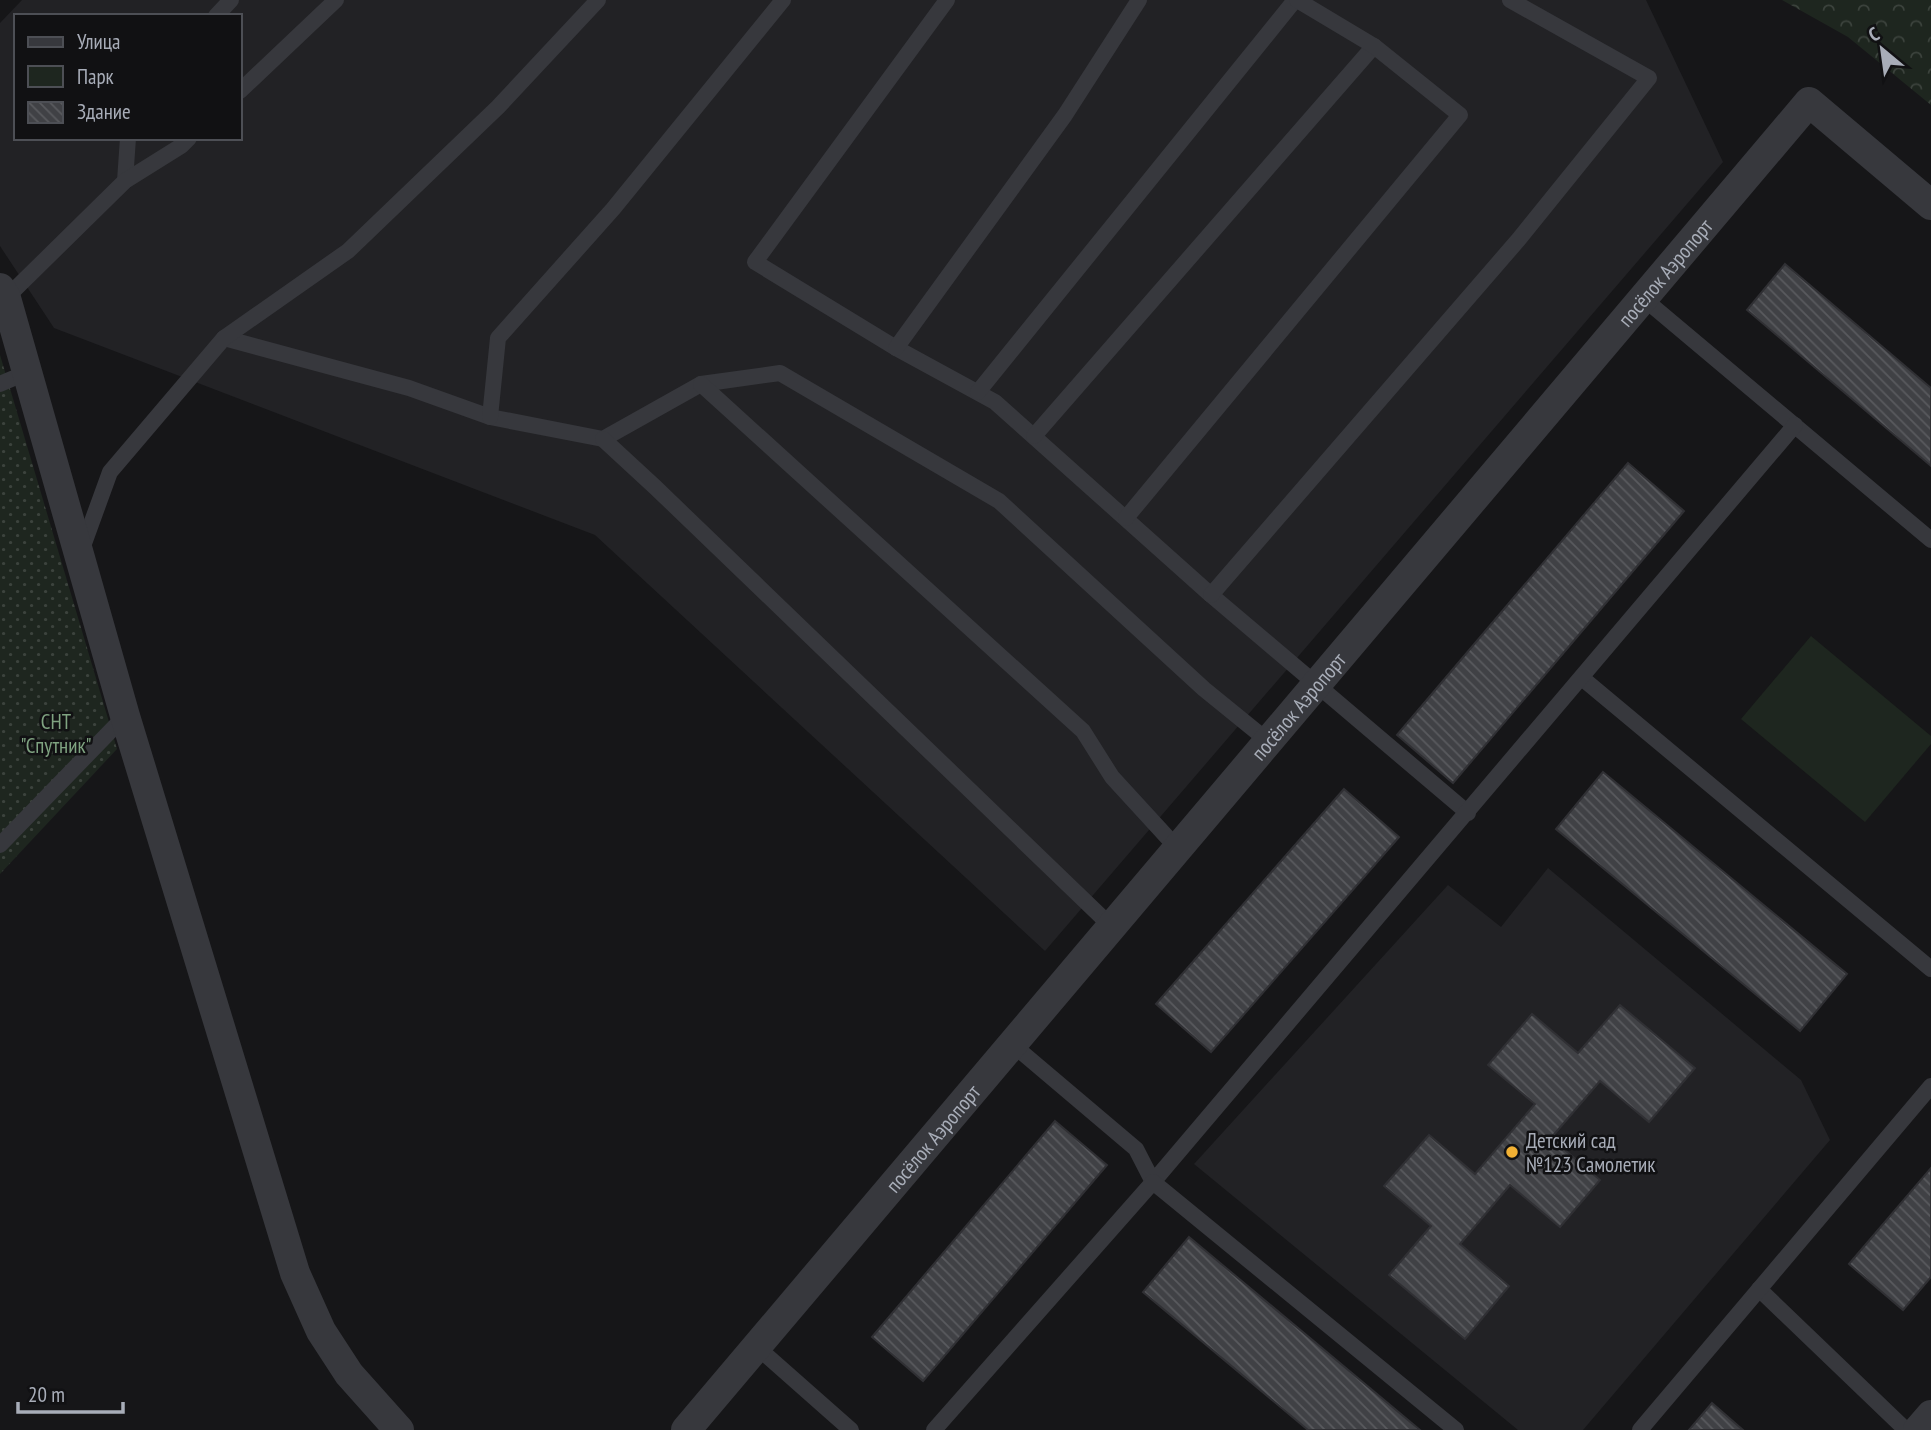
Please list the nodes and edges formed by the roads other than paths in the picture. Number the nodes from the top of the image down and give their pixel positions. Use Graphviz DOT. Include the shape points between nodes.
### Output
graph roads {
  1 [pos="231,0"];
  2 [pos="336,0"];
  3 [pos="598,0"];
  4 [pos="783,0"];
  5 [pos="947,0"];
  6 [pos="1139,0"];
  7 [pos="1296,0"];
  8 [pos="1510,0"];
  9 [pos="218,14"];
  10 [pos="1374,46"];
  11 [pos="242,89"];
  12 [pos="128,140"];
  13 [pos="187,140"];
  14 [pos="125,181"];
  15 [pos="1931,205"];
  16 [pos="3,293"];
  17 [pos="1643,298"];
  18 [pos="224,338"];
  19 [pos="896,348"];
  20 [pos="28,372"];
  21 [pos="0,384"];
  22 [pos="701,384"];
  23 [pos="978,392"];
  24 [pos="490,417"];
  25 [pos="1795,425"];
  26 [pos="1034,436"];
  27 [pos="603,439"];
  28 [pos="1126,518"];
  29 [pos="1931,540"];
  30 [pos="80,554"];
  31 [pos="1211,595"];
  32 [pos="1582,678"];
  33 [pos="1316,685"];
  34 [pos="125,716"];
  35 [pos="1268,741"];
  36 [pos="1468,813"];
  37 [pos="0,845"];
  38 [pos="1178,849"];
  39 [pos="1112,927"];
  40 [pos="1931,969"];
  41 [pos="1012,1044"];
  42 [pos="1931,1086"];
  43 [pos="1153,1182"];
  44 [pos="1759,1289"];
  45 [pos="757,1346"];
  46 [pos="1931,1415"];
  47 [pos="399,1430"];
  48 [pos="686,1430"];
  49 [pos="851,1430"];
  50 [pos="934,1430"];
  51 [pos="1456,1430"];
  52 [pos="1640,1430"];
  53 [pos="1906,1430"];
  54 [pos="1918,1430"];
  1 -- 9 [label="lane"];
  2 -- 11 [label="lane"];
  3 -- 18 [label="lane" via="498,107 348,251"];
  4 -- 24 [label="lane" via="613,209 498,338"];
  5 -- 19 [label="lane" via="755,262"];
  6 -- 19 [label="lane" via="1065,115"];
  7 -- 10 [label="lane"];
  7 -- 23 [label="lane"];
  8 -- 31 [label="lane" via="1649,78 1519,239"];
  10 -- 26 [label="lane"];
  10 -- 28 [label="lane" via="1460,115"];
  12 -- 14 [label="lane"];
  13 -- 14 [label="lane"];
  14 -- 16 [label="lane"];
  15 -- 17 [label="street, посёлок Аэропорт" via="1809,102"];
  16 -- 20 [label="street"];
  17 -- 25 [label="lane"];
  17 -- 33 [label="street, посёлок Аэропорт"];
  18 -- 24 [label="lane" via="409,388"];
  18 -- 30 [label="lane" via="110,472"];
  19 -- 23 [label="lane"];
  20 -- 21 [label="lane"];
  20 -- 30 [label="street"];
  22 -- 27 [label="lane"];
  22 -- 35 [label="lane" via="780,373 999,501 1204,689"];
  22 -- 38 [label="lane" via="1083,731 1112,777"];
  23 -- 26 [label="lane"];
  24 -- 27 [label="lane"];
  25 -- 29 [label="lane"];
  25 -- 32 [label="lane"];
  26 -- 28 [label="lane"];
  27 -- 39 [label="lane"];
  28 -- 31 [label="lane"];
  30 -- 34 [label="street"];
  31 -- 33 [label="lane"];
  32 -- 36 [label="lane"];
  32 -- 40 [label="lane"];
  33 -- 35 [label="street, посёлок Аэропорт"];
  33 -- 36 [label="lane"];
  34 -- 37 [label="lane"];
  34 -- 47 [label="street" via="295,1273 321,1331 349,1374"];
  35 -- 38 [label="street, посёлок Аэропорт"];
  36 -- 43 [label="lane"];
  38 -- 39 [label="street, посёлок Аэропорт"];
  39 -- 41 [label="street, посёлок Аэропорт"];
  41 -- 43 [label="lane" via="1136,1149"];
  41 -- 45 [label="street, посёлок Аэропорт"];
  42 -- 44 [label="lane"];
  43 -- 50 [label="lane"];
  43 -- 51 [label="lane"];
  44 -- 52 [label="lane"];
  44 -- 53 [label="lane"];
  45 -- 48 [label="street, посёлок Аэропорт"];
  45 -- 49 [label="lane"];
  46 -- 54 [label="street"];
}
